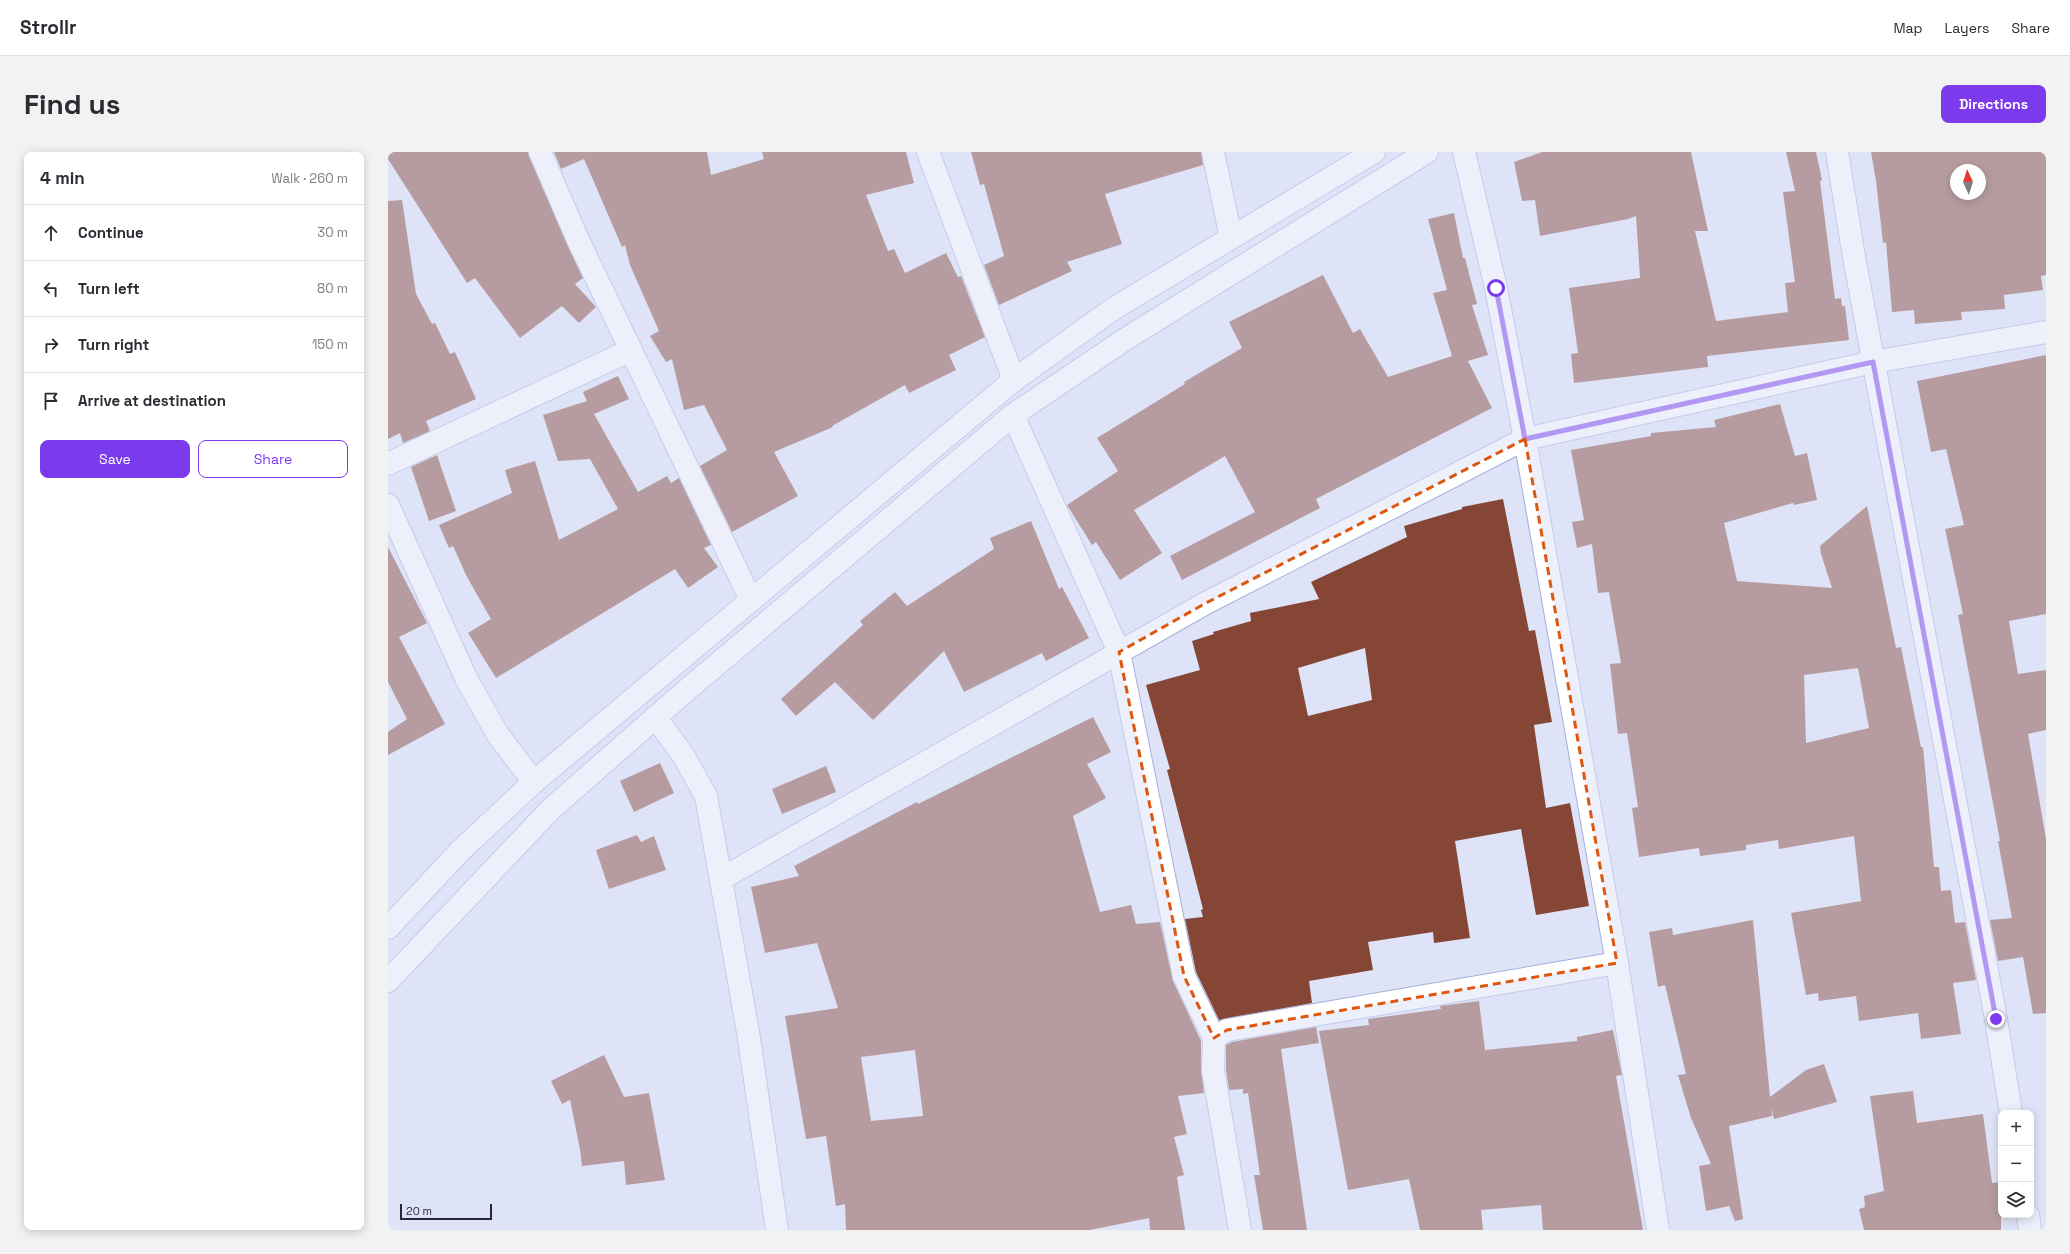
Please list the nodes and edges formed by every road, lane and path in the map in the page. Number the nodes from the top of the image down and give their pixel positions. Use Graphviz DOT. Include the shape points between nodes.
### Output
graph roads {
  1 [pos="540,152"];
  2 [pos="928,152"];
  3 [pos="1213,152"];
  4 [pos="1374,152"];
  5 [pos="1427,152"];
  6 [pos="1464,152"];
  7 [pos="1837,152"];
  8 [pos="1231,238"];
  9 [pos="2046,332"];
  10 [pos="631,350"];
  11 [pos="1873,362"];
  12 [pos="1014,380"];
  13 [pos="1013,415"];
  14 [pos="1525,439"];
  15 [pos="388,464"];
  16 [pos="388,505"];
  17 [pos="751,600"];
  18 [pos="1119,652"];
  19 [pos="655,717"];
  20 [pos="534,782"];
  21 [pos="721,879"];
  22 [pos="388,928"];
  23 [pos="1617,963"];
  24 [pos="388,981"];
  25 [pos="1214,1038"];
  26 [pos="2011,1110"];
  27 [pos="2028,1218"];
  28 [pos="777,1230"];
  29 [pos="1240,1230"];
  30 [pos="1658,1230"];
  31 [pos="2030,1230"];
  1 -- 10 [label="street" via="578,240"];
  2 -- 12 [label="street"];
  3 -- 8 [label="street"];
  4 -- 8 [label="street"];
  5 -- 13 [label="street" via="1124,340"];
  6 -- 14 [label="street" via="1496,288"];
  7 -- 11 [label="street"];
  8 -- 12 [label="street" via="1113,309"];
  9 -- 11 [label="street"];
  10 -- 15 [label="street"];
  10 -- 17 [label="street"];
  11 -- 14 [label="street"];
  11 -- 26 [label="street" via="1996,1019"];
  12 -- 17 [label="street"];
  13 -- 18 [label="street"];
  13 -- 19 [label="street"];
  14 -- 18 [label="street" via="1206,603"];
  14 -- 23 [label="street"];
  16 -- 20 [label="street" via="466,678 498,735"];
  17 -- 20 [label="street"];
  18 -- 21 [label="street"];
  18 -- 25 [label="street" via="1184,976"];
  19 -- 21 [label="street" via="683,755 706,796"];
  19 -- 24 [label="street" via="551,809"];
  20 -- 22 [label="street" via="462,850"];
  21 -- 28 [label="street" via="748,1032"];
  23 -- 25 [label="street" via="1227,1030"];
  23 -- 30 [label="street"];
  25 -- 29 [label="street" via="1213,1070"];
  27 -- 31 [label="street"];
}
